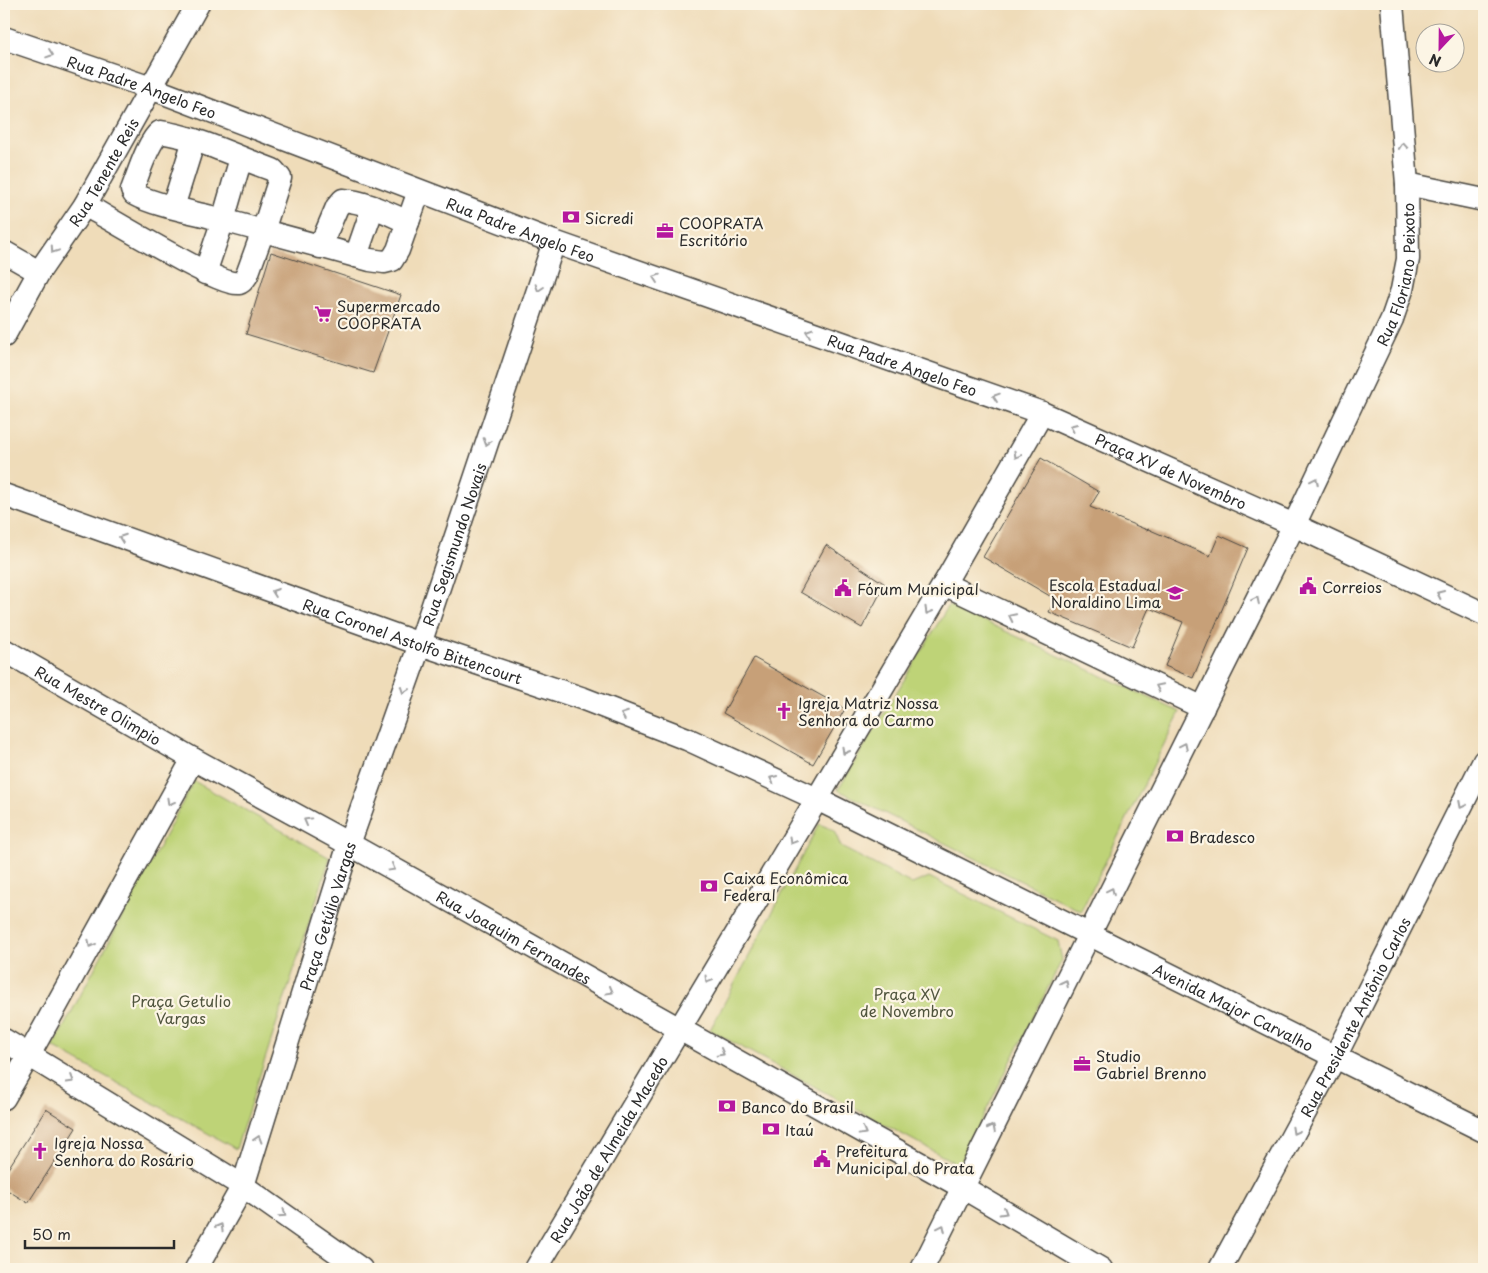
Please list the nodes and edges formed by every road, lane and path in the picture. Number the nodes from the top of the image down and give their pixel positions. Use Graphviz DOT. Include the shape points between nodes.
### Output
graph roads {
  1 [pos="198,4"];
  2 [pos="1392,4"];
  3 [pos="4,38"];
  4 [pos="151,88"];
  5 [pos="194,140"];
  6 [pos="292,142"];
  7 [pos="241,158"];
  8 [pos="280,178"];
  9 [pos="1406,184"];
  10 [pos="419,191"];
  11 [pos="1484,200"];
  12 [pos="85,204"];
  13 [pos="173,207"];
  14 [pos="374,207"];
  15 [pos="222,220"];
  16 [pos="408,222"];
  17 [pos="263,231"];
  18 [pos="554,242"];
  19 [pos="320,246"];
  20 [pos="4,252"];
  21 [pos="356,256"];
  22 [pos="39,272"];
  23 [pos="205,273"];
  24 [pos="4,336"];
  25 [pos="1042,413"];
  26 [pos="4,495"];
  27 [pos="1294,524"];
  28 [pos="944,584"];
  29 [pos="1484,614"];
  30 [pos="420,644"];
  31 [pos="4,650"];
  32 [pos="1202,708"];
  33 [pos="193,759"];
  34 [pos="1484,762"];
  35 [pos="817,799"];
  36 [pos="349,844"];
  37 [pos="1090,935"];
  38 [pos="679,1029"];
  39 [pos="4,1040"];
  40 [pos="29,1055"];
  41 [pos="1335,1057"];
  42 [pos="4,1098"];
  43 [pos="1484,1131"];
  44 [pos="243,1186"];
  45 [pos="962,1188"];
  46 [pos="196,1269"];
  47 [pos="361,1269"];
  48 [pos="536,1269"];
  49 [pos="922,1269"];
  50 [pos="1101,1269"];
  51 [pos="1220,1269"];
  1 -- 4 [label="street, Rua Tenente Reis"];
  9 -- 2 [label="street, Rua Floriano Peixoto, one-way"];
  3 -- 4 [label="street, Rua Padre Angelo Feo, one-way"];
  4 -- 6 [label="street, Rua Padre Angelo Feo"];
  4 -- 12 [label="street, Rua Tenente Reis"];
  5 -- 7 [label="street"];
  5 -- 13 [label="street"];
  5 -- 13 [label="street" via="160,132 154,136 132,190 140,198"];
  6 -- 8 [label="street"];
  6 -- 10 [label="street, Rua Padre Angelo Feo"];
  7 -- 8 [label="street" via="273,170"];
  7 -- 15 [label="street"];
  8 -- 17 [label="street"];
  9 -- 11 [label="street"];
  27 -- 9 [label="street, Rua Floriano Peixoto, one-way" via="1392,319 1402,290 1408,260"];
  10 -- 16 [label="street"];
  10 -- 18 [label="street, Rua Padre Angelo Feo"];
  12 -- 22 [label="street, Rua Tenente Reis, one-way"];
  12 -- 23 [label="street"];
  13 -- 15 [label="street"];
  14 -- 16 [label="street"];
  14 -- 19 [label="street" via="343,200 337,206"];
  14 -- 21 [label="street"];
  15 -- 17 [label="street"];
  15 -- 23 [label="street"];
  16 -- 21 [label="street" via="392,260 384,262"];
  17 -- 19 [label="street"];
  17 -- 23 [label="street" via="242,281 232,282"];
  25 -- 18 [label="street, Rua Padre Angelo Feo, one-way"];
  18 -- 30 [label="street, Rua Segismundo Novais, one-way"];
  19 -- 21 [label="street"];
  20 -- 22 [label="street"];
  22 -- 24 [label="street, Rua Tenente Reis"];
  27 -- 25 [label="street, Praça XV de Novembro, one-way"];
  25 -- 28 [label="street, one-way"];
  30 -- 26 [label="street, Rua Coronel Astolfo Bittencourt, one-way"];
  29 -- 27 [label="street, Praça XV de Novembro, one-way"];
  32 -- 27 [label="street, one-way"];
  32 -- 28 [label="street, one-way"];
  28 -- 35 [label="street, one-way"];
  35 -- 30 [label="street, Rua Coronel Astolfo Bittencourt, one-way" via="644,722"];
  30 -- 36 [label="street, Rua Segismundo Novais, one-way"];
  31 -- 33 [label="street, Rua Mestre Olimpio"];
  37 -- 32 [label="street, one-way"];
  36 -- 33 [label="street, Praça Getúlio Vargas, one-way"];
  33 -- 40 [label="street, one-way"];
  34 -- 41 [label="street, Rua Presidente Antônio Carlos, one-way"];
  35 -- 37 [label="street"];
  35 -- 38 [label="street, one-way"];
  36 -- 38 [label="street, Rua Joaquim Fernandes, one-way"];
  44 -- 36 [label="street, Praça Getúlio Vargas, one-way"];
  37 -- 41 [label="street, Avenida Major Carvalho"];
  45 -- 37 [label="street, one-way"];
  38 -- 45 [label="street, one-way"];
  38 -- 48 [label="street, Rua João de Almeida Macedo"];
  39 -- 40 [label="street"];
  40 -- 42 [label="street"];
  40 -- 44 [label="street, one-way"];
  41 -- 43 [label="street, Avenida Major Carvalho"];
  41 -- 51 [label="street, Rua Presidente Antônio Carlos, one-way"];
  46 -- 44 [label="street, Praça Getúlio Vargas, one-way"];
  44 -- 47 [label="street, one-way"];
  49 -- 45 [label="street, one-way"];
  45 -- 50 [label="street, one-way"];
}
